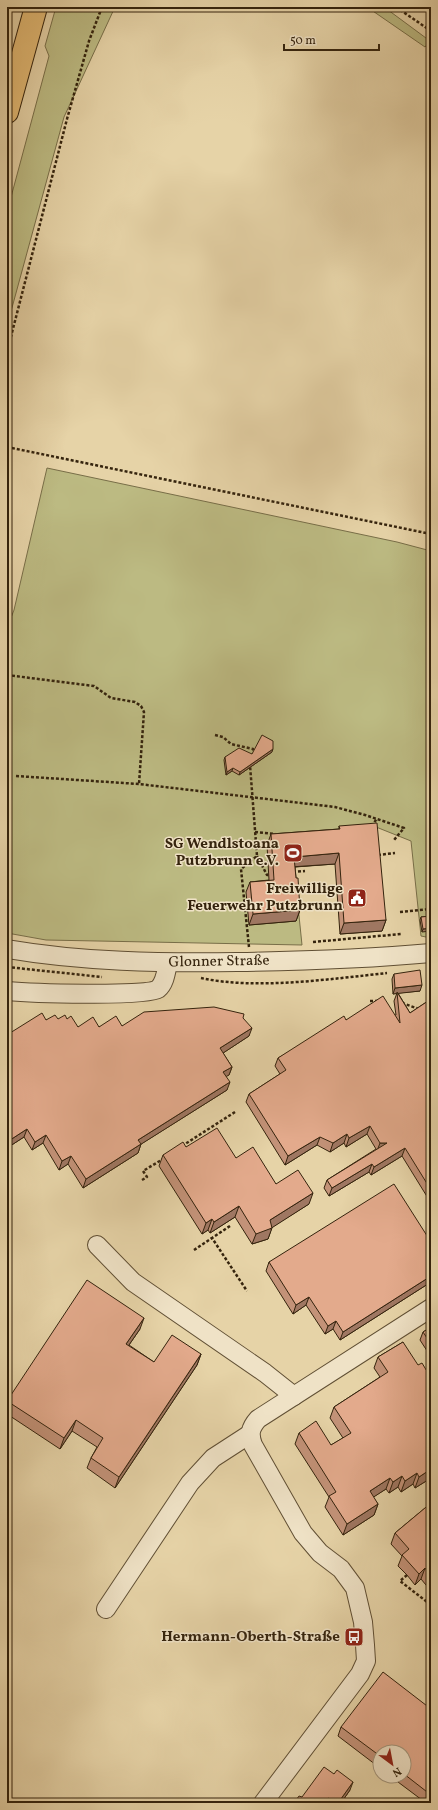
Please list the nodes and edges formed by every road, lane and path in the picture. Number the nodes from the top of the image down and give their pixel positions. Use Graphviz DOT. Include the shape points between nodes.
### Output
graph roads {
  1 [pos="36,7"];
  2 [pos="102,7"];
  3 [pos="396,7"];
  4 [pos="431,31"];
  5 [pos="7,112"];
  6 [pos="7,352"];
  7 [pos="7,448"];
  8 [pos="431,534"];
  9 [pos="7,675"];
  10 [pos="216,735"];
  11 [pos="254,758"];
  12 [pos="252,762"];
  13 [pos="16,776"];
  14 [pos="139,784"];
  15 [pos="252,798"];
  16 [pos="377,818"];
  17 [pos="374,823"];
  18 [pos="366,825"];
  19 [pos="374,830"];
  20 [pos="255,832"];
  21 [pos="277,834"];
  22 [pos="394,840"];
  23 [pos="376,849"];
  24 [pos="395,853"];
  25 [pos="257,856"];
  26 [pos="305,871"];
  27 [pos="290,872"];
  28 [pos="269,875"];
  29 [pos="431,909"];
  30 [pos="400,912"];
  31 [pos="401,934"];
  32 [pos="313,942"];
  33 [pos="249,946"];
  34 [pos="7,950"];
  35 [pos="431,952"];
  36 [pos="168,963"];
  37 [pos="394,972"];
  38 [pos="194,977"];
  39 [pos="7,991"];
  40 [pos="382,1000"];
  41 [pos="370,1001"];
  42 [pos="398,1005"];
  43 [pos="426,1006"];
  44 [pos="236,1112"];
  45 [pos="176,1150"];
  46 [pos="169,1154"];
  47 [pos="142,1180"];
  48 [pos="230,1226"];
  49 [pos="212,1238"];
  50 [pos="97,1245"];
  51 [pos="194,1250"];
  52 [pos="247,1291"];
  53 [pos="431,1308"];
  54 [pos="294,1396"];
  55 [pos="250,1434"];
  56 [pos="407,1576"];
  57 [pos="431,1605"];
  58 [pos="106,1609"];
  59 [pos="263,1803"];
  1 -- 5 [label="highway"];
  2 -- 6 [label="path" via="89,41 67,119"];
  3 -- 4 [label="path"];
  7 -- 8 [label="path"];
  9 -- 14 [label="path" via="94,686 111,698 135,702 141,706 144,712"];
  10 -- 11 [label="path" via="231,744 253,750"];
  12 -- 15 [label="path"];
  13 -- 14 [label="path"];
  14 -- 15 [label="path"];
  15 -- 16 [label="path" via="334,807"];
  15 -- 20 [label="path"];
  16 -- 17 [label="path"];
  16 -- 22 [label="path" via="404,828"];
  17 -- 18 [label="path"];
  17 -- 19 [label="path"];
  20 -- 21 [label="path"];
  20 -- 25 [label="path"];
  23 -- 24 [label="path" via="377,855"];
  25 -- 28 [label="path"];
  25 -- 33 [label="path" via="241,869"];
  26 -- 27 [label="path"];
  29 -- 30 [label="path"];
  31 -- 32 [label="path"];
  34 -- 36 [label="street, Glonner Straße" via="80,960"];
  35 -- 36 [label="street, Glonner Straße" via="315,961"];
  36 -- 39 [label="street" via="163,983 151,992"];
  37 -- 38 [label="path" via="277,982 222,983"];
  40 -- 41 [label="path"];
  42 -- 43 [label="path" via="403,1003 421,1010"];
  44 -- 45 [label="path"];
  46 -- 47 [label="path" via="143,1171 147,1177"];
  48 -- 49 [label="path"];
  49 -- 51 [label="path"];
  49 -- 52 [label="path"];
  50 -- 54 [label="street" via="133,1282 265,1373"];
  53 -- 54 [label="street"];
  54 -- 55 [label="street" via="258,1419"];
  55 -- 58 [label="street" via="213,1458 190,1483"];
  55 -- 59 [label="street" via="253,1445 304,1532 320,1553 341,1569 355,1588 363,1622 366,1661 360,1674"];
  56 -- 57 [label="path" via="400,1581"];
}
